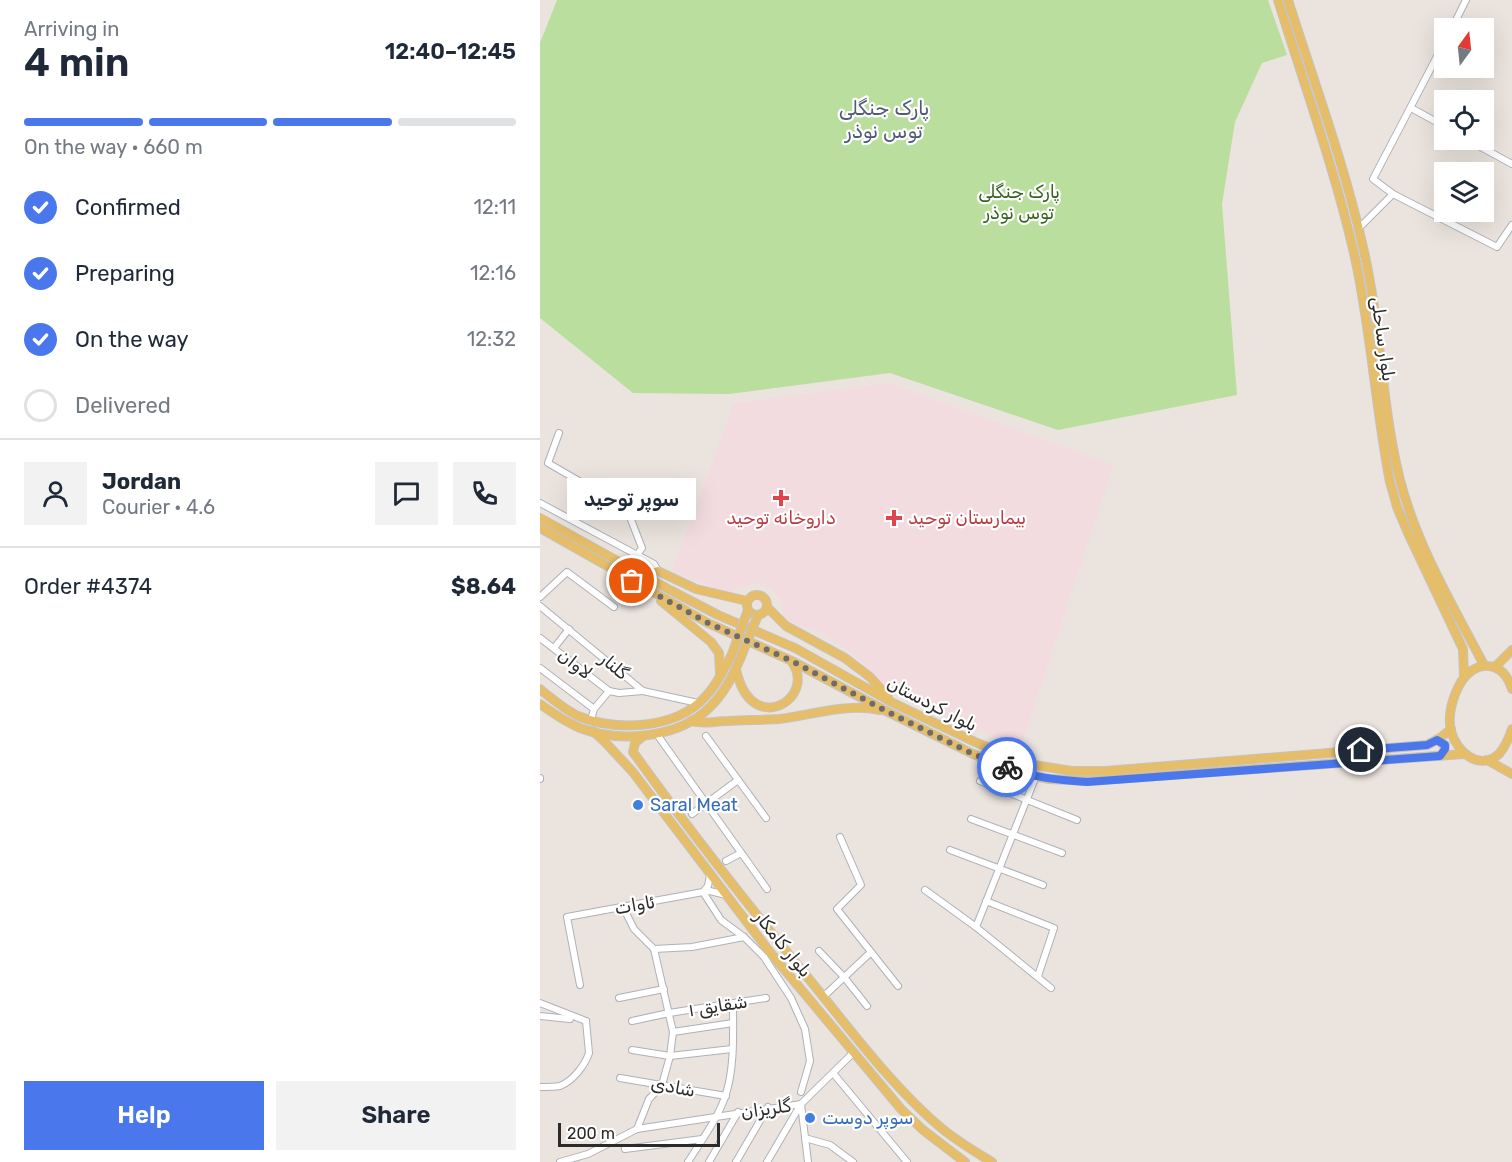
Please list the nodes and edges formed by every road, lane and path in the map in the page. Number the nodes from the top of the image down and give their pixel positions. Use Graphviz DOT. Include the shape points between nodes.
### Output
graph roads {
  1 [pos="1278,0"];
  2 [pos="1288,0"];
  3 [pos="1466,0"];
  4 [pos="1457,18"];
  5 [pos="1434,63"];
  6 [pos="1411,108"];
  7 [pos="1434,121"];
  8 [pos="1486,150"];
  9 [pos="1512,164"];
  10 [pos="1393,194"];
  11 [pos="1512,225"];
  12 [pos="1359,228"];
  13 [pos="559,433"];
  14 [pos="540,458"];
  15 [pos="548,463"];
  16 [pos="540,503"];
  17 [pos="540,518"];
  18 [pos="540,528"];
  19 [pos="638,555"];
  20 [pos="658,572"];
  21 [pos="643,576"];
  22 [pos="651,591"];
  23 [pos="540,597"];
  24 [pos="540,606"];
  25 [pos="748,606"];
  26 [pos="614,607"];
  27 [pos="767,607"];
  28 [pos="758,615"];
  29 [pos="569,629"];
  30 [pos="540,638"];
  31 [pos="554,648"];
  32 [pos="1512,650"];
  33 [pos="792,661"];
  34 [pos="1484,665"];
  35 [pos="1495,667"];
  36 [pos="540,668"];
  37 [pos="736,670"];
  38 [pos="1464,677"];
  39 [pos="720,679"];
  40 [pos="1511,682"];
  41 [pos="540,689"];
  42 [pos="609,691"];
  43 [pos="643,691"];
  44 [pos="893,703"];
  45 [pos="540,704"];
  46 [pos="698,704"];
  47 [pos="594,709"];
  48 [pos="888,712"];
  49 [pos="591,720"];
  50 [pos="691,721"];
  51 [pos="1451,729"];
  52 [pos="1512,729"];
  53 [pos="593,732"];
  54 [pos="656,733"];
  55 [pos="643,736"];
  56 [pos="706,736"];
  57 [pos="1437,740"];
  58 [pos="633,752"];
  59 [pos="1464,754"];
  60 [pos="1440,756"];
  61 [pos="1487,760"];
  62 [pos="624,761"];
  63 [pos="1179,765"];
  64 [pos="1512,774"];
  65 [pos="1036,776"];
  66 [pos="1180,776"];
  67 [pos="738,780"];
  68 [pos="980,781"];
  69 [pos="1026,800"];
  70 [pos="705,803"];
  71 [pos="692,814"];
  72 [pos="766,818"];
  73 [pos="971,819"];
  74 [pos="1077,820"];
  75 [pos="1013,834"];
  76 [pos="840,837"];
  77 [pos="950,850"];
  78 [pos="741,853"];
  79 [pos="1062,853"];
  80 [pos="726,861"];
  81 [pos="999,869"];
  82 [pos="710,874"];
  83 [pos="1043,885"];
  84 [pos="767,889"];
  85 [pos="925,890"];
  86 [pos="703,892"];
  87 [pos="726,895"];
  88 [pos="986,901"];
  89 [pos="623,907"];
  90 [pos="976,927"];
  91 [pos="744,937"];
  92 [pos="654,949"];
  93 [pos="819,951"];
  94 [pos="870,953"];
  95 [pos="1038,976"];
  96 [pos="844,978"];
  97 [pos="580,985"];
  98 [pos="898,986"];
  99 [pos="1052,987"];
  100 [pos="664,989"];
  101 [pos="823,997"];
  102 [pos="619,998"];
  103 [pos="766,998"];
  104 [pos="540,1003"];
  105 [pos="733,1003"];
  106 [pos="867,1006"];
  107 [pos="669,1013"];
  108 [pos="540,1016"];
  109 [pos="586,1021"];
  110 [pos="632,1021"];
  111 [pos="733,1023"];
  112 [pos="674,1032"];
  113 [pos="732,1049"];
  114 [pos="632,1050"];
  115 [pos="854,1052"];
  116 [pos="670,1056"];
  117 [pos="833,1073"];
  118 [pos="620,1078"];
  119 [pos="662,1085"];
  120 [pos="540,1087"];
  121 [pos="801,1092"];
  122 [pos="726,1096"];
  123 [pos="801,1104"];
  124 [pos="768,1107"];
  125 [pos="738,1113"];
  126 [pos="716,1116"];
  127 [pos="637,1129"];
  128 [pos="805,1138"];
  129 [pos="702,1139"];
  130 [pos="625,1149"];
  131 [pos="560,1162"];
  132 [pos="688,1162"];
  133 [pos="709,1162"];
  134 [pos="736,1162"];
  135 [pos="767,1162"];
  136 [pos="808,1162"];
  137 [pos="853,1162"];
  138 [pos="907,1162"];
  139 [pos="965,1162"];
  140 [pos="992,1162"];
  1 -- 38 [label="main road, بلوار ساحلی" via="1354,253 1390,482 1408,533 1463,649"];
  2 -- 12 [label="main road, بلوار ساحلی"];
  3 -- 4 [label="street"];
  5 -- 6 [label="street"];
  6 -- 7 [label="street"];
  6 -- 10 [label="street" via="1373,179"];
  8 -- 9 [label="street"];
  10 -- 11 [label="street" via="1497,247"];
  10 -- 12 [label="street"];
  12 -- 34 [label="main road, بلوار ساحلی" via="1400,481 1417,531"];
  13 -- 15 [label="street"];
  14 -- 15 [label="street"];
  15 -- 19 [label="street" via="623,499 642,548"];
  16 -- 19 [label="street"];
  17 -- 21 [label="main road, بلوار کردستان"];
  18 -- 22 [label="main road, بلوار کردستان"];
  19 -- 20 [label="street" via="654,564"];
  20 -- 21 [label="main road"];
  20 -- 25 [label="main road"];
  21 -- 44 [label="main road, بلوار کردستان" via="827,664"];
  22 -- 33 [label="main road, بلوار کردستان" via="708,623"];
  22 -- 39 [label="main road" via="711,642 719,653"];
  23 -- 26 [label="street" via="567,572"];
  24 -- 29 [label="street, گلنار"];
  25 -- 27 [label="main road" via="753,595 766,600"];
  25 -- 28 [label="main road" via="752,614"];
  25 -- 39 [label="main road, bridge"];
  27 -- 28 [label="main road"];
  27 -- 44 [label="main road" via="786,626 845,658 870,677"];
  28 -- 37 [label="main road, bridge"];
  29 -- 31 [label="street"];
  29 -- 43 [label="street, گلنار"];
  30 -- 31 [label="street, لاوان"];
  31 -- 42 [label="street, لاوان"];
  32 -- 35 [label="main road"];
  33 -- 37 [label="main road" via="799,671 799,683 792,697 780,706 764,706 751,700"];
  33 -- 48 [label="main road, بلوار کردستان"];
  34 -- 35 [label="main road"];
  34 -- 38 [label="main road"];
  35 -- 40 [label="main road"];
  36 -- 47 [label="street, لاوان"];
  37 -- 50 [label="main road" via="710,708"];
  38 -- 51 [label="main road" via="1455,694"];
  39 -- 46 [label="main road"];
  41 -- 49 [label="main road" via="562,707"];
  42 -- 43 [label="street"];
  42 -- 47 [label="street"];
  43 -- 46 [label="street, گلنار"];
  44 -- 63 [label="main road, بلوار کردستان" via="1028,764 1072,771"];
  45 -- 53 [label="main road" via="561,719"];
  46 -- 49 [label="main road" via="661,722 611,724"];
  47 -- 49 [label="street"];
  48 -- 50 [label="main road" via="865,708 777,719 701,724"];
  48 -- 65 [label="main road, بلوار کردستان" via="973,754"];
  50 -- 54 [label="main road"];
  51 -- 57 [label="main road, بلوار کردستان"];
  51 -- 59 [label="main road"];
  52 -- 61 [label="main road" via="1498,754"];
  53 -- 55 [label="main road"];
  53 -- 62 [label="main road, بلوار کامکار"];
  54 -- 55 [label="main road"];
  54 -- 70 [label="street"];
  55 -- 58 [label="main road" via="635,743"];
  56 -- 67 [label="street"];
  57 -- 60 [label="main road" via="1445,745"];
  57 -- 63 [label="main road, بلوار کردستان" via="1427,745"];
  58 -- 62 [label="main road" via="625,752"];
  58 -- 101 [label="main road, بلوار کامکار" via="745,902"];
  59 -- 60 [label="main road, بلوار کردستان"];
  59 -- 61 [label="main road, بلوار کردستان"];
  60 -- 66 [label="main road, بلوار کردستان"];
  61 -- 64 [label="main road"];
  62 -- 82 [label="main road, بلوار کامکار"];
  63 -- 66 [label="main road"];
  65 -- 66 [label="main road, بلوار کردستان" via="1087,782"];
  65 -- 69 [label="street"];
  67 -- 70 [label="street"];
  67 -- 72 [label="street"];
  68 -- 69 [label="street"];
  69 -- 74 [label="street"];
  69 -- 75 [label="street"];
  70 -- 71 [label="street"];
  70 -- 78 [label="street"];
  73 -- 75 [label="street"];
  75 -- 79 [label="street"];
  75 -- 81 [label="street"];
  76 -- 94 [label="street" via="861,885 837,909"];
  77 -- 81 [label="street"];
  78 -- 80 [label="street"];
  78 -- 84 [label="street"];
  81 -- 83 [label="street"];
  81 -- 88 [label="street"];
  82 -- 86 [label="street"];
  82 -- 87 [label="main road, بلوار کامکار"];
  85 -- 90 [label="street"];
  86 -- 87 [label="street, ئاوات"];
  86 -- 89 [label="street, ئاوات"];
  86 -- 91 [label="street" via="721,920"];
  87 -- 115 [label="main road, بلوار کامکار"];
  88 -- 90 [label="street"];
  88 -- 95 [label="street" via="1054,928"];
  89 -- 92 [label="street" via="634,929"];
  89 -- 97 [label="street, ئاوات" via="567,917"];
  90 -- 95 [label="street"];
  91 -- 92 [label="street" via="692,947"];
  91 -- 121 [label="street" via="764,957 791,998 805,1029 810,1062"];
  92 -- 100 [label="street"];
  93 -- 96 [label="street"];
  94 -- 96 [label="street"];
  94 -- 98 [label="street"];
  95 -- 99 [label="street"];
  96 -- 101 [label="street"];
  96 -- 106 [label="street"];
  100 -- 102 [label="street"];
  100 -- 107 [label="street"];
  101 -- 140 [label="main road, بلوار کامکار" via="915,1103 941,1128"];
  103 -- 105 [label="street, شقایق ۱"];
  104 -- 109 [label="street"];
  105 -- 107 [label="street, شقایق ۱"];
  105 -- 111 [label="street"];
  107 -- 110 [label="street, شقایق ۱"];
  107 -- 112 [label="street"];
  108 -- 109 [label="street"];
  109 -- 120 [label="street" via="589,1053 572,1079 560,1086"];
  111 -- 112 [label="street"];
  111 -- 113 [label="street"];
  112 -- 116 [label="street"];
  113 -- 116 [label="street"];
  113 -- 122 [label="street"];
  114 -- 116 [label="street"];
  115 -- 117 [label="street"];
  115 -- 139 [label="main road, بلوار کامکار" via="901,1109"];
  116 -- 119 [label="street"];
  117 -- 123 [label="street"];
  117 -- 138 [label="street"];
  118 -- 119 [label="street, شادی"];
  119 -- 122 [label="street, شادی"];
  119 -- 127 [label="street" via="649,1099"];
  122 -- 126 [label="street"];
  123 -- 124 [label="street, گلریزان"];
  123 -- 128 [label="street"];
  123 -- 135 [label="street"];
  124 -- 125 [label="street, گلریزان"];
  124 -- 134 [label="street"];
  125 -- 126 [label="street, گلریزان"];
  125 -- 133 [label="street"];
  126 -- 127 [label="street, گلریزان"];
  126 -- 129 [label="street"];
  127 -- 131 [label="street, گلریزان" via="588,1154"];
  128 -- 136 [label="street"];
  128 -- 137 [label="street" via="830,1145"];
  129 -- 130 [label="street"];
  129 -- 132 [label="street"];
}
